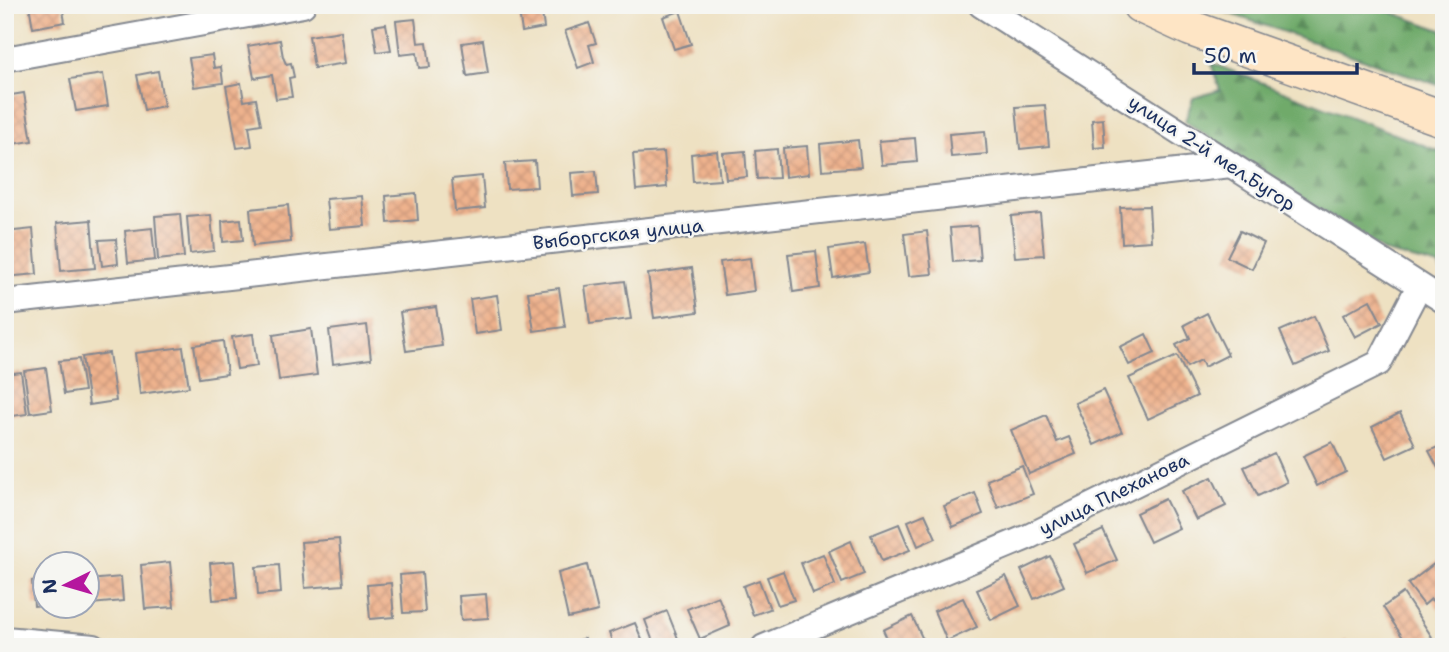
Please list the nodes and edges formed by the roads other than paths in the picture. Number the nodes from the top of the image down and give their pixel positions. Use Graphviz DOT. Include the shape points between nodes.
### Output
graph roads {
  1 [pos="303,5"];
  2 [pos="981,5"];
  3 [pos="1140,5"];
  4 [pos="5,59"];
  5 [pos="1444,119"];
  6 [pos="1231,165"];
  7 [pos="1419,286"];
  8 [pos="1444,301"];
  9 [pos="5,302"];
  10 [pos="5,639"];
  11 [pos="94,647"];
  12 [pos="764,647"];
  1 -- 4 [label="street"];
  2 -- 6 [label="street, улица 2-й мел.Бугор"];
  3 -- 5 [label="main road" via="1190,29"];
  6 -- 7 [label="street, улица 2-й мел.Бугор"];
  6 -- 9 [label="street, Выборгская улица"];
  7 -- 8 [label="street, улица 2-й мел.Бугор"];
  7 -- 12 [label="street, улица Плеханова" via="1379,363 1030,536"];
  10 -- 11 [label="street"];
}
